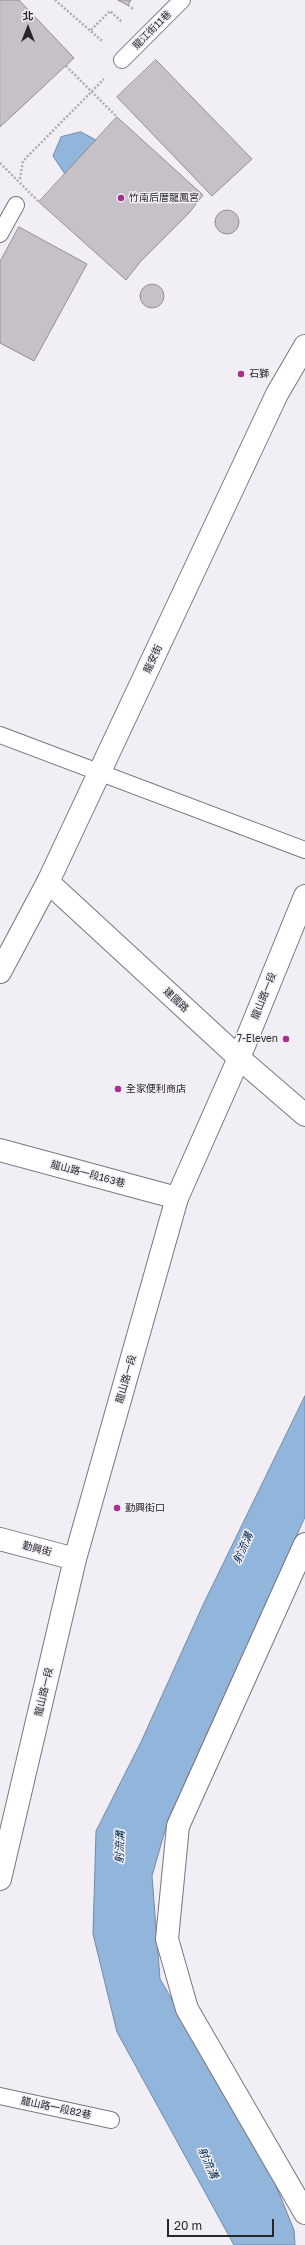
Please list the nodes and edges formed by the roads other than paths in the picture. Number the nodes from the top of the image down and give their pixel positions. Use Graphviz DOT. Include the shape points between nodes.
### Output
graph roads {
  1 [pos="182,0"];
  2 [pos="122,60"];
  3 [pos="16,205"];
  4 [pos="0,234"];
  5 [pos="305,346"];
  6 [pos="0,735"];
  7 [pos="99,773"];
  8 [pos="305,850"];
  9 [pos="48,882"];
  10 [pos="305,896"];
  11 [pos="0,972"];
  12 [pos="238,1058"];
  13 [pos="305,1115"];
  14 [pos="0,1150"];
  15 [pos="177,1198"];
  16 [pos="0,1539"];
  17 [pos="305,1544"];
  18 [pos="75,1559"];
  19 [pos="0,1879"];
  20 [pos="0,2096"];
  21 [pos="111,2120"];
  22 [pos="305,2212"];
  1 -- 2 [label="lane, 龍江街11巷"];
  3 -- 4 [label="lane"];
  5 -- 7 [label="street, 龍安街" via="277,394"];
  6 -- 7 [label="lane"];
  7 -- 8 [label="lane"];
  7 -- 9 [label="street, 龍安街"];
  9 -- 11 [label="street, 龍安街"];
  9 -- 12 [label="street, 建國路"];
  10 -- 12 [label="street, 龍山路一段"];
  12 -- 13 [label="street, 建國路"];
  12 -- 15 [label="street, 龍山路一段"];
  14 -- 15 [label="street, 龍山路一段163巷"];
  15 -- 18 [label="street, 龍山路一段"];
  16 -- 18 [label="street, 勤興街"];
  17 -- 22 [label="street" via="178,1826 167,1939 188,2009"];
  18 -- 19 [label="street, 龍山路一段"];
  20 -- 21 [label="lane, 龍山路一段82巷"];
}
